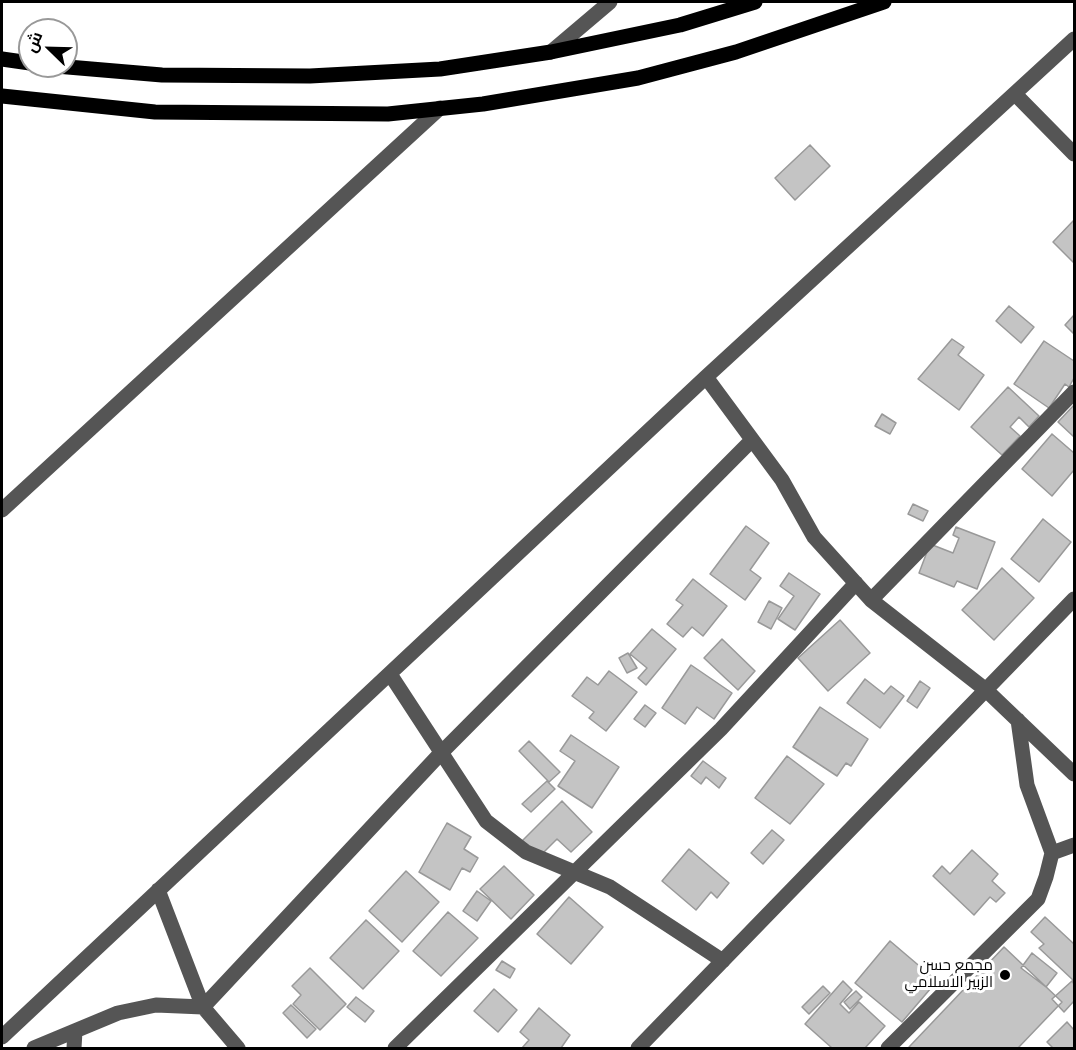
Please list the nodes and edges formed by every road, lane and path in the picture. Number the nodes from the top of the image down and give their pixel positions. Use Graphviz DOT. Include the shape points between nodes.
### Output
graph roads {
  1 [pos="610,2"];
  2 [pos="755,2"];
  3 [pos="884,2"];
  4 [pos="1074,39"];
  5 [pos="552,52"];
  6 [pos="2,59"];
  7 [pos="18,61"];
  8 [pos="78,68"];
  9 [pos="1016,95"];
  10 [pos="2,96"];
  11 [pos="440,108"];
  12 [pos="1074,154"];
  13 [pos="706,377"];
  14 [pos="1074,392"];
  15 [pos="752,440"];
  16 [pos="2,510"];
  17 [pos="856,583"];
  18 [pos="1074,599"];
  19 [pos="871,600"];
  20 [pos="390,674"];
  21 [pos="986,690"];
  22 [pos="1018,720"];
  23 [pos="440,754"];
  24 [pos="1074,774"];
  25 [pos="1074,845"];
  26 [pos="1052,853"];
  27 [pos="574,873"];
  28 [pos="158,890"];
  29 [pos="723,962"];
  30 [pos="203,1007"];
  31 [pos="75,1031"];
  32 [pos="2,1037"];
  33 [pos="34,1048"];
  34 [pos="74,1048"];
  35 [pos="238,1048"];
  36 [pos="395,1048"];
  37 [pos="638,1048"];
  38 [pos="888,1048"];
  1 -- 5 [label="street"];
  2 -- 5 [label="main road" via="680,25"];
  3 -- 11 [label="main road" via="736,52 638,78"];
  4 -- 9 [label="street"];
  5 -- 8 [label="main road" via="440,69 320,75 162,75"];
  6 -- 7 [label="main road"];
  9 -- 12 [label="street"];
  9 -- 13 [label="street"];
  10 -- 11 [label="main road" via="155,112 388,114"];
  11 -- 16 [label="street"];
  13 -- 15 [label="street"];
  13 -- 20 [label="street"];
  14 -- 19 [label="street"];
  15 -- 17 [label="street" via="782,480 814,537"];
  15 -- 23 [label="street"];
  17 -- 19 [label="street"];
  17 -- 27 [label="street" via="721,729"];
  18 -- 21 [label="street"];
  19 -- 21 [label="street"];
  20 -- 23 [label="street"];
  20 -- 28 [label="street"];
  21 -- 22 [label="street"];
  21 -- 29 [label="street"];
  22 -- 24 [label="street"];
  22 -- 26 [label="street" via="1027,785"];
  23 -- 27 [label="street" via="486,821 526,852"];
  23 -- 30 [label="street"];
  25 -- 26 [label="street"];
  26 -- 38 [label="street" via="1038,899"];
  27 -- 29 [label="street" via="610,887"];
  27 -- 36 [label="street"];
  28 -- 30 [label="street"];
  28 -- 32 [label="street"];
  29 -- 37 [label="street"];
  30 -- 31 [label="street" via="147,1007 118,1013"];
  30 -- 35 [label="street"];
  31 -- 33 [label="street"];
  31 -- 34 [label="street"];
}
